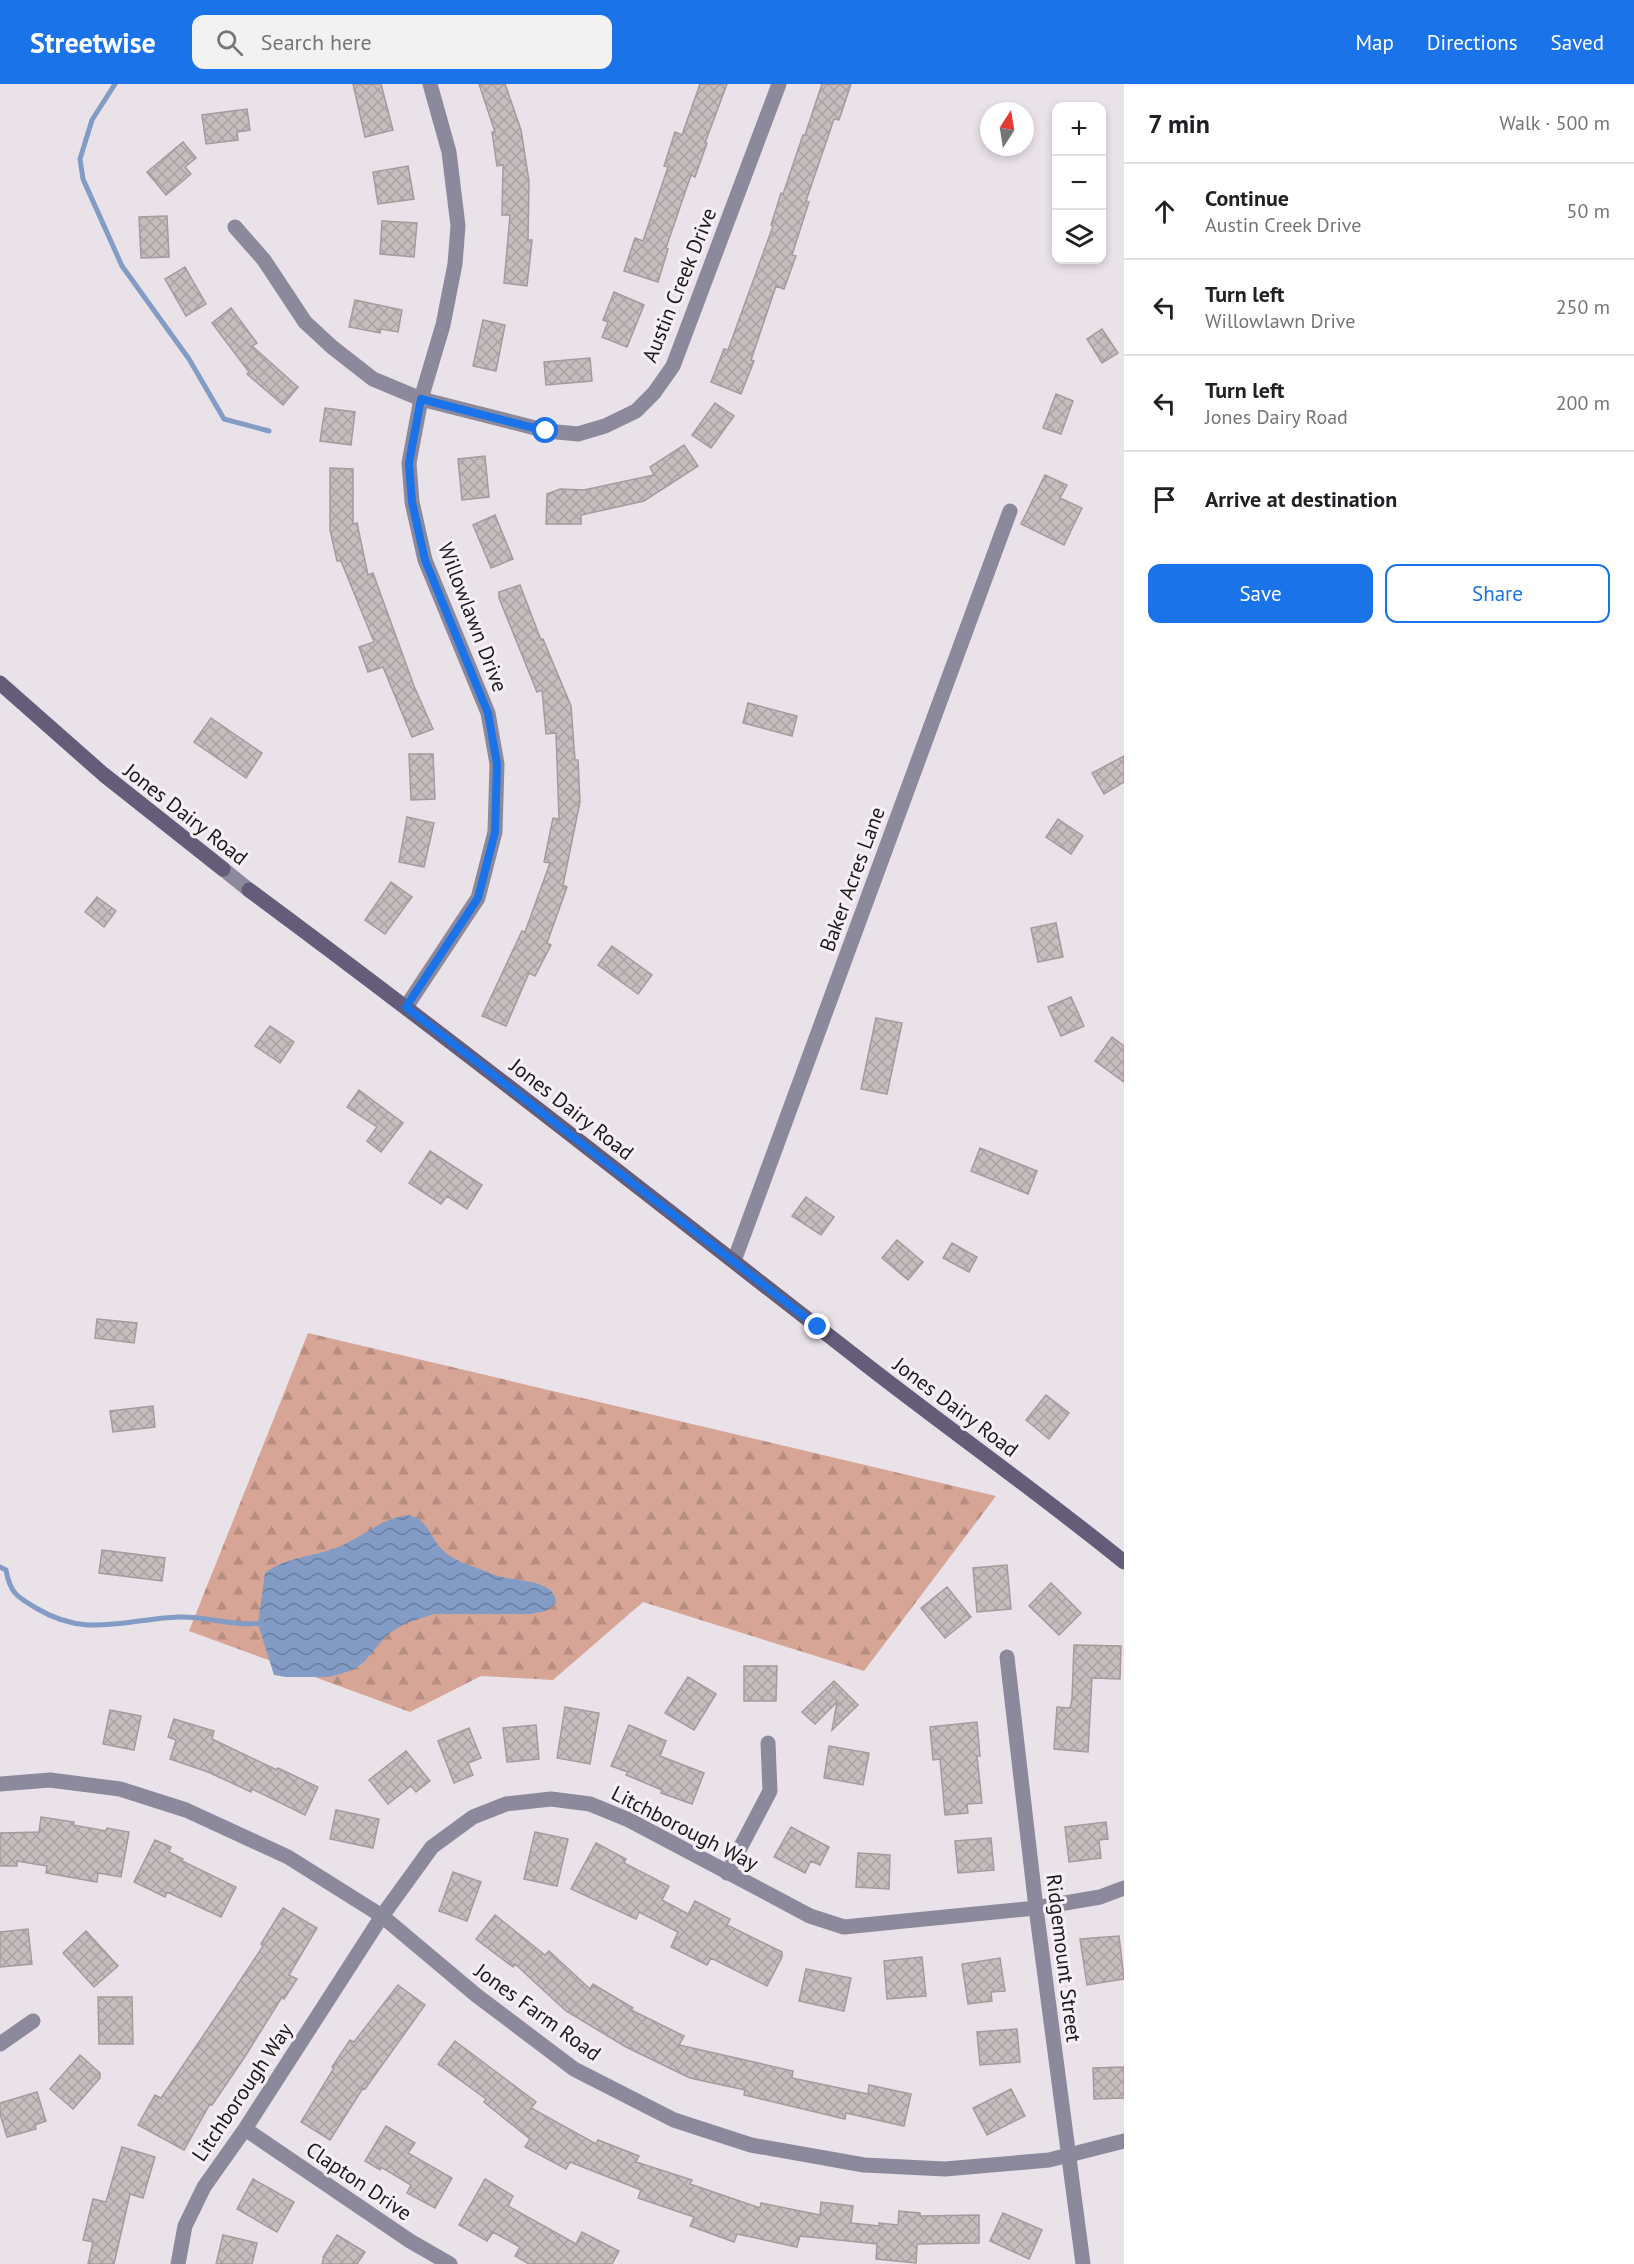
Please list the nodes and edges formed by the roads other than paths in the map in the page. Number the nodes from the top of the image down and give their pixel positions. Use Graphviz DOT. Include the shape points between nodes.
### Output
graph roads {
  1 [pos="430,84"];
  2 [pos="779,84"];
  3 [pos="234,227"];
  4 [pos="421,399"];
  5 [pos="1010,511"];
  6 [pos="0,683"];
  7 [pos="406,1007"];
  8 [pos="734,1261"];
  9 [pos="1124,1562"];
  10 [pos="1007,1657"];
  11 [pos="768,1743"];
  12 [pos="0,1784"];
  13 [pos="727,1874"];
  14 [pos="1124,1888"];
  15 [pos="1036,1908"];
  16 [pos="382,1916"];
  17 [pos="33,2021"];
  18 [pos="0,2044"];
  19 [pos="245,2129"];
  20 [pos="1124,2141"];
  21 [pos="1069,2154"];
  22 [pos="178,2264"];
  23 [pos="450,2264"];
  24 [pos="1083,2264"];
  1 -- 4 [label="street, Willowlawn Drive" via="449,152 458,226 443,325"];
  2 -- 4 [label="street, Austin Creek Drive" via="673,366 636,411 578,434 546,431"];
  3 -- 4 [label="street, Austin Creek Drive" via="264,260 305,322 332,347 373,379"];
  4 -- 7 [label="street, Willowlawn Drive" via="409,463 412,502 425,560 488,713 497,764 495,832 478,898"];
  5 -- 8 [label="street, Baker Acres Lane"];
  6 -- 7 [label="street, Jones Dairy Road" via="103,774"];
  7 -- 8 [label="street, Jones Dairy Road"];
  8 -- 9 [label="street, Jones Dairy Road"];
  10 -- 15 [label="street, Ridgemount Street"];
  11 -- 13 [label="street" via="770,1791"];
  12 -- 16 [label="street, Jones Farm Road" via="50,1780 120,1789 186,1810 288,1857"];
  13 -- 15 [label="street, Litchborough Way" via="810,1916 844,1927"];
  13 -- 16 [label="street, Litchborough Way" via="629,1820 590,1804 550,1799 506,1804 473,1817 432,1847"];
  14 -- 15 [label="street, Litchborough Way" via="1100,1897"];
  15 -- 21 [label="street, Ridgemount Street"];
  16 -- 19 [label="street, Litchborough Way"];
  16 -- 21 [label="street, Jones Farm Road" via="476,1995 574,2069 674,2120 751,2145 864,2165 945,2169 1049,2160"];
  17 -- 18 [label="street"];
  19 -- 22 [label="street, Litchborough Way" via="204,2187 185,2226"];
  19 -- 23 [label="street, Clapton Drive"];
  20 -- 21 [label="street, Jones Farm Road"];
  21 -- 24 [label="street, Ridgemount Street"];
}
